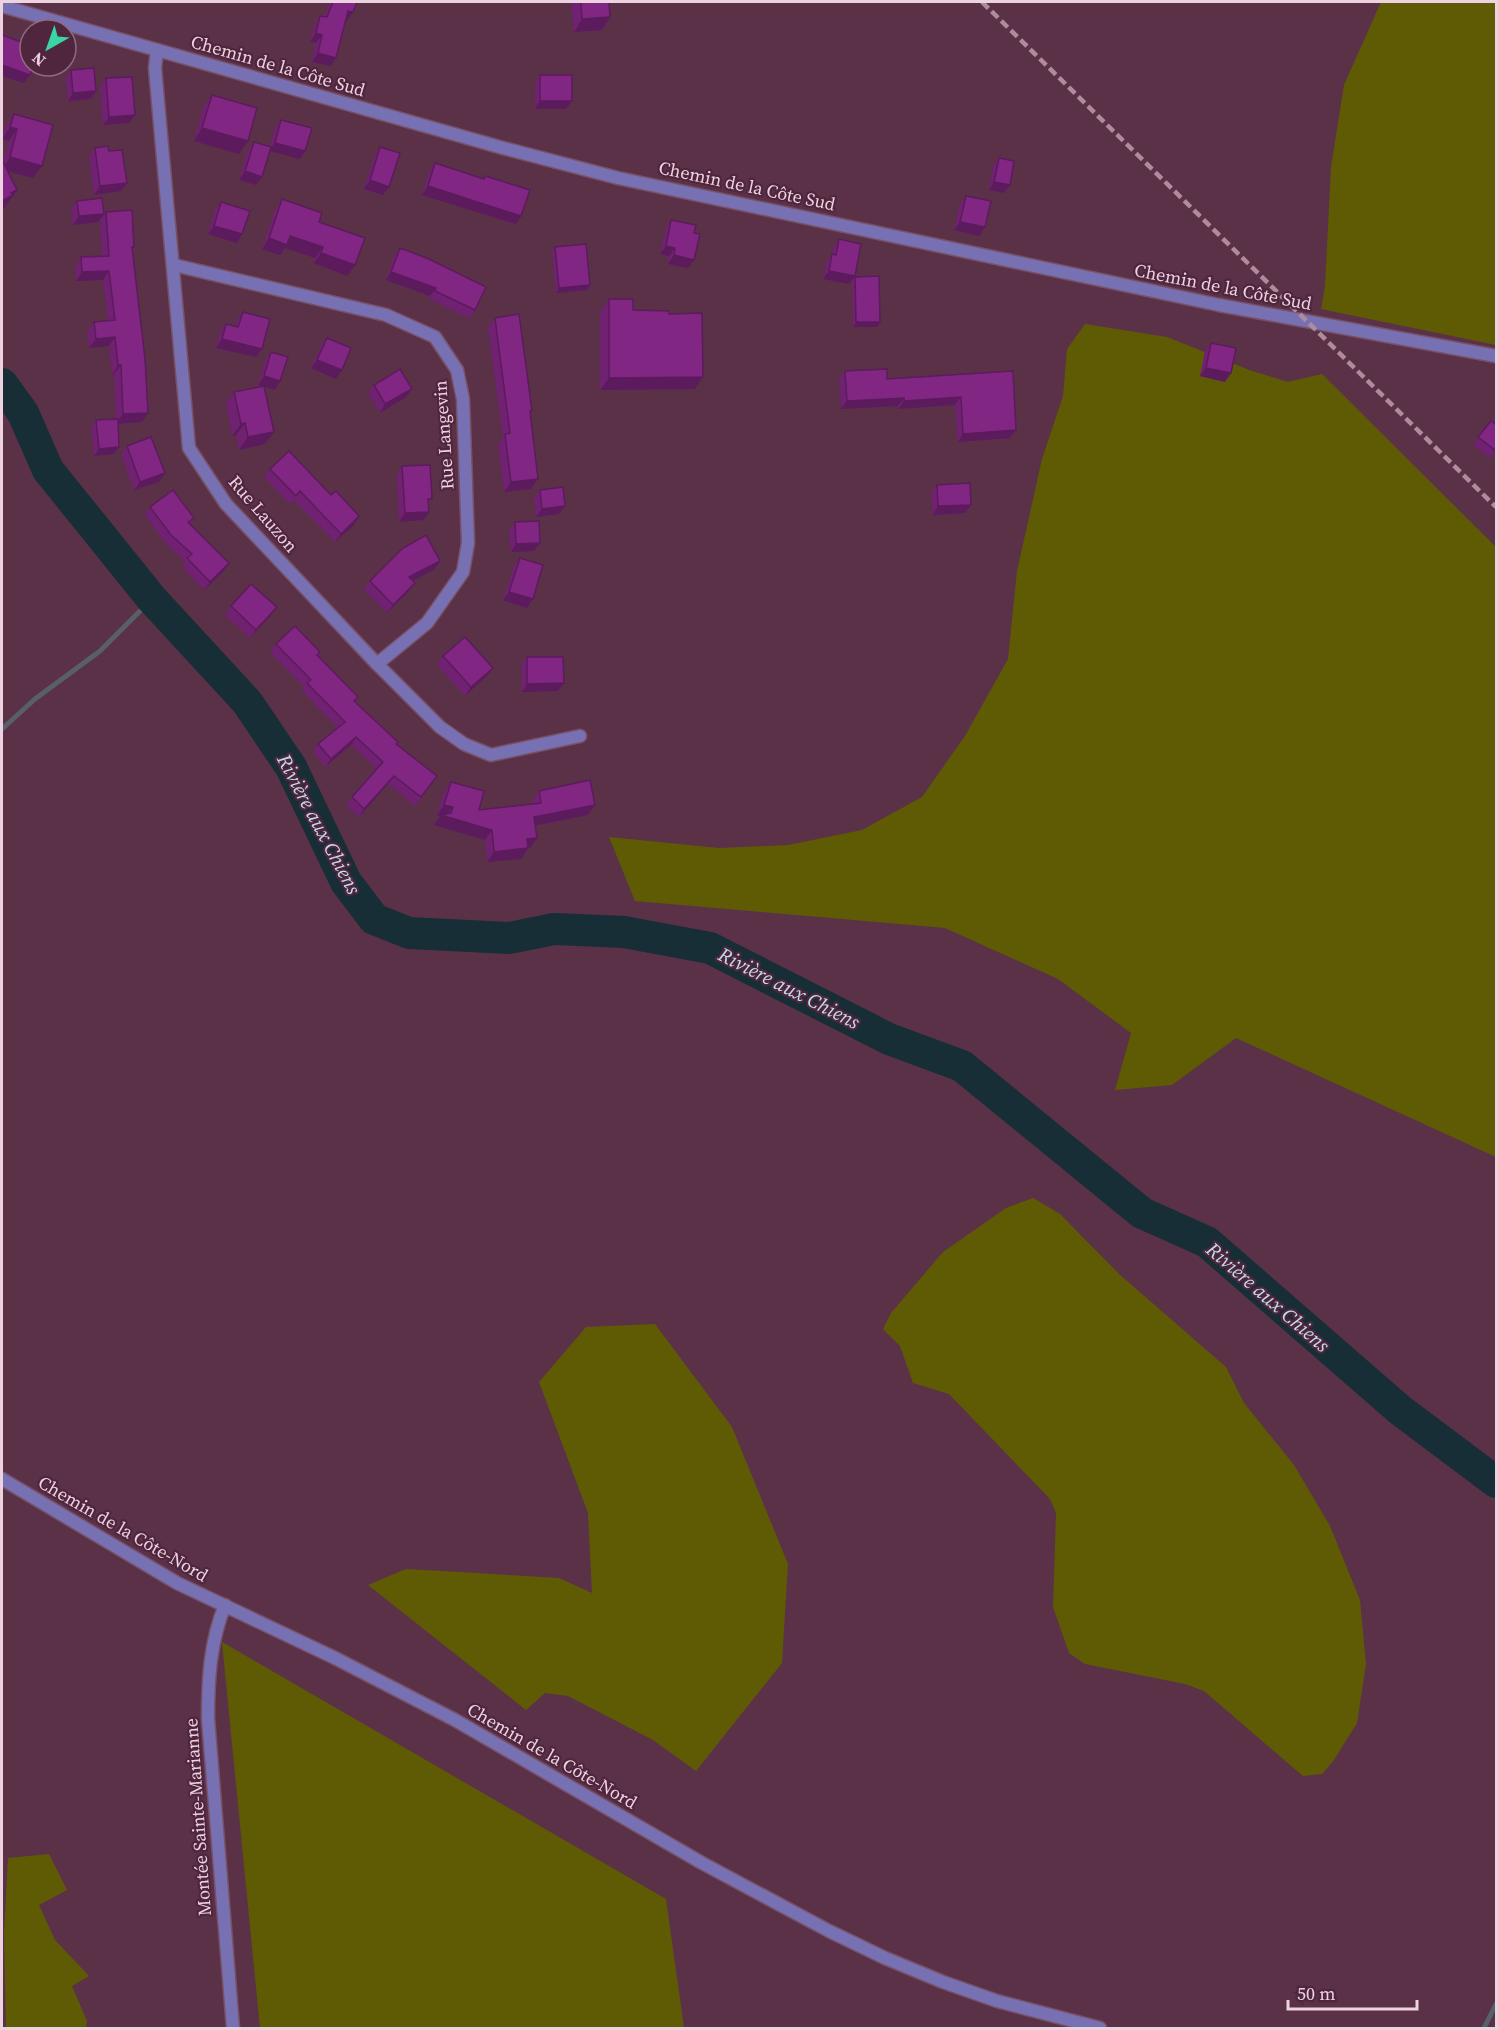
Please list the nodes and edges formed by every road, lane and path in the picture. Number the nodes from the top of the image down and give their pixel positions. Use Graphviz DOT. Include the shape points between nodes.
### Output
graph roads {
  1 [pos="2,6"];
  2 [pos="157,50"];
  3 [pos="174,265"];
  4 [pos="1497,356"];
  5 [pos="377,664"];
  6 [pos="580,736"];
  7 [pos="2,1479"];
  8 [pos="225,1605"];
  9 [pos="233,2028"];
  10 [pos="1100,2028"];
  1 -- 2 [label="street, Chemin de la Côte Sud"];
  2 -- 3 [label="street, Rue Lauzon" via="155,68"];
  2 -- 4 [label="street, Chemin de la Côte Sud" via="608,176 1210,303"];
  3 -- 5 [label="street, Rue Lauzon" via="189,448 226,504"];
  3 -- 5 [label="street, Rue Langevin" via="386,315 435,337 457,370 463,399 468,543 463,572 427,623"];
  5 -- 6 [label="street, Rue Lauzon" via="440,728 491,755"];
  7 -- 8 [label="street, Chemin de la Côte-Nord" via="138,1561"];
  8 -- 9 [label="street, Montée Sainte-Marianne" via="212,1649 208,1718"];
  8 -- 10 [label="street, Chemin de la Côte-Nord" via="454,1720 702,1863 856,1944 962,1989"];
}
